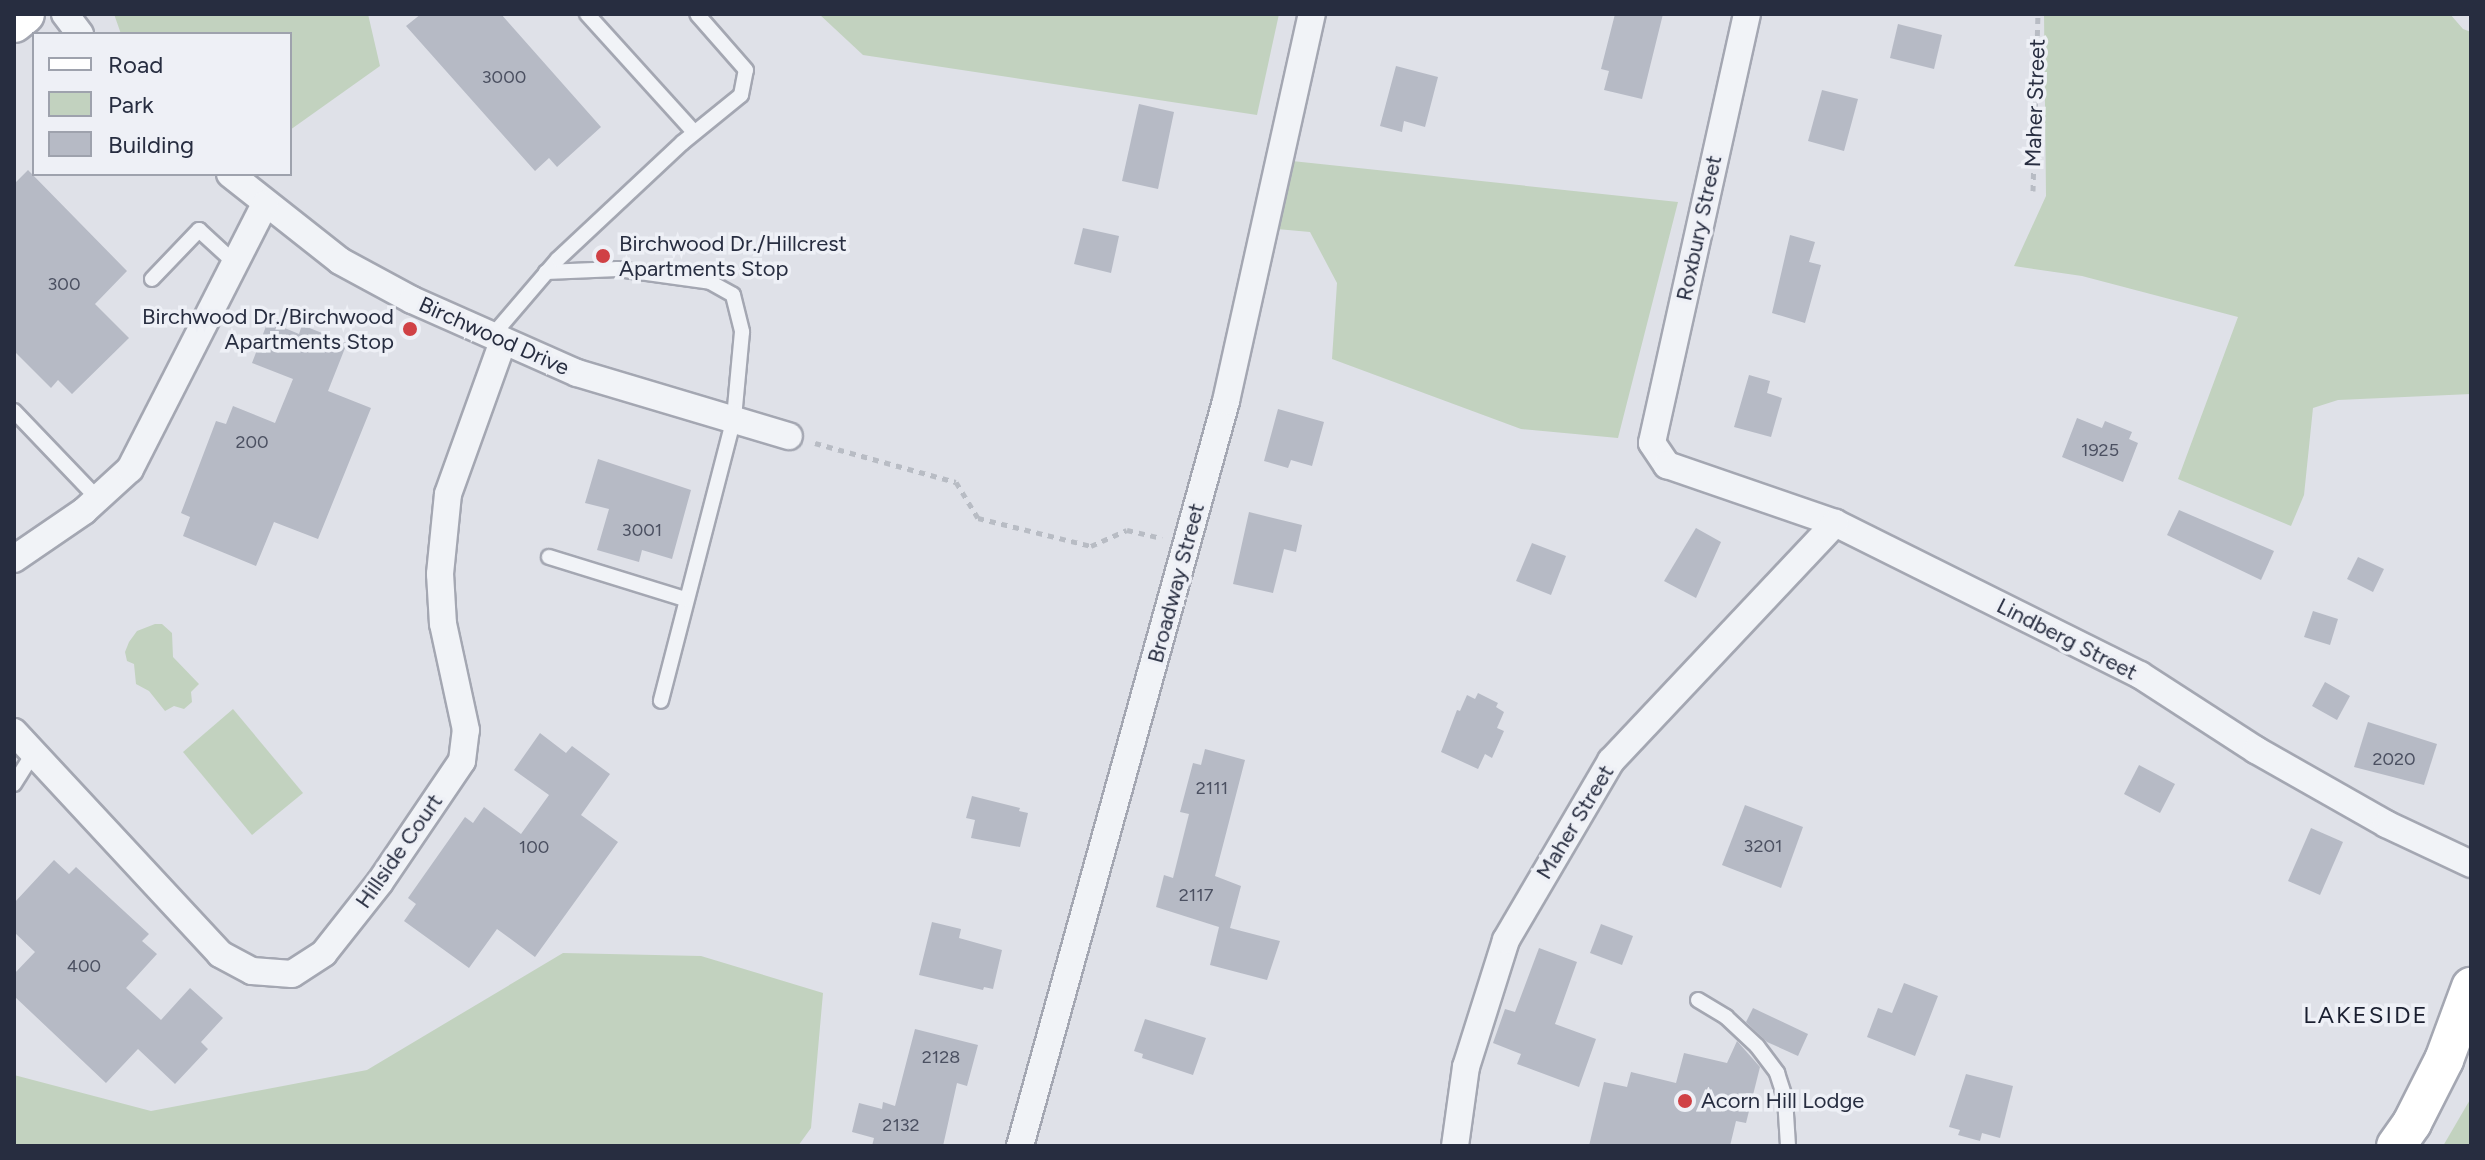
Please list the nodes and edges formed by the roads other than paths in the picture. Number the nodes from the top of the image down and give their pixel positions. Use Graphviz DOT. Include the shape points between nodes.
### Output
graph roads {
  1 [pos="25,14"];
  2 [pos="65,14"];
  3 [pos="587,14"];
  4 [pos="697,14"];
  5 [pos="1312,14"];
  6 [pos="1747,14"];
  7 [pos="14,23"];
  8 [pos="78,32"];
  9 [pos="694,132"];
  10 [pos="232,176"];
  11 [pos="265,204"];
  12 [pos="235,263"];
  13 [pos="546,272"];
  14 [pos="152,279"];
  15 [pos="498,338"];
  16 [pos="14,411"];
  17 [pos="734,418"];
  18 [pos="789,436"];
  19 [pos="1652,443"];
  20 [pos="98,499"];
  21 [pos="1835,523"];
  22 [pos="549,557"];
  23 [pos="14,559"];
  24 [pos="685,599"];
  25 [pos="661,701"];
  26 [pos="14,732"];
  27 [pos="33,753"];
  28 [pos="14,784"];
  29 [pos="2471,864"];
  30 [pos="2471,987"];
  31 [pos="1698,1000"];
  32 [pos="1456,1145"];
  33 [pos="1020,1146"];
  34 [pos="1788,1146"];
  35 [pos="2396,1146"];
  1 -- 7 [label="main road"];
  2 -- 8 [label="street"];
  3 -- 9 [label="lane"];
  4 -- 9 [label="lane" via="746,70 741,95"];
  5 -- 33 [label="street, Broadway Street" via="1226,401"];
  6 -- 19 [label="street, Roxbury Street"];
  9 -- 13 [label="lane"];
  10 -- 11 [label="street, Birchwood Drive"];
  11 -- 12 [label="street"];
  11 -- 15 [label="street, Birchwood Drive" via="340,261"];
  12 -- 14 [label="lane" via="199,230"];
  12 -- 20 [label="street" via="130,469"];
  13 -- 15 [label="lane"];
  13 -- 17 [label="lane" via="618,269 710,282 733,295 742,332"];
  15 -- 17 [label="street, Birchwood Drive" via="577,373"];
  15 -- 27 [label="street, Hillside Court" via="448,494 440,574 443,624 466,730 462,761 380,882 324,953 292,974 252,971 220,954"];
  16 -- 20 [label="lane"];
  17 -- 18 [label="street, Birchwood Drive"];
  17 -- 24 [label="lane"];
  19 -- 21 [label="street, Lindberg Street" via="1667,465"];
  20 -- 23 [label="street"];
  21 -- 29 [label="street, Lindberg Street" via="2140,675 2256,750 2386,824"];
  21 -- 32 [label="street, Maher Street" via="1611,761 1506,940 1466,1067"];
  22 -- 24 [label="lane"];
  24 -- 25 [label="lane"];
  26 -- 27 [label="street, Hillside Court"];
  27 -- 28 [label="lane"];
  30 -- 35 [label="main road" via="2444,1060"];
  31 -- 34 [label="lane" via="1747,1036 1777,1073 1785,1098"];
}
